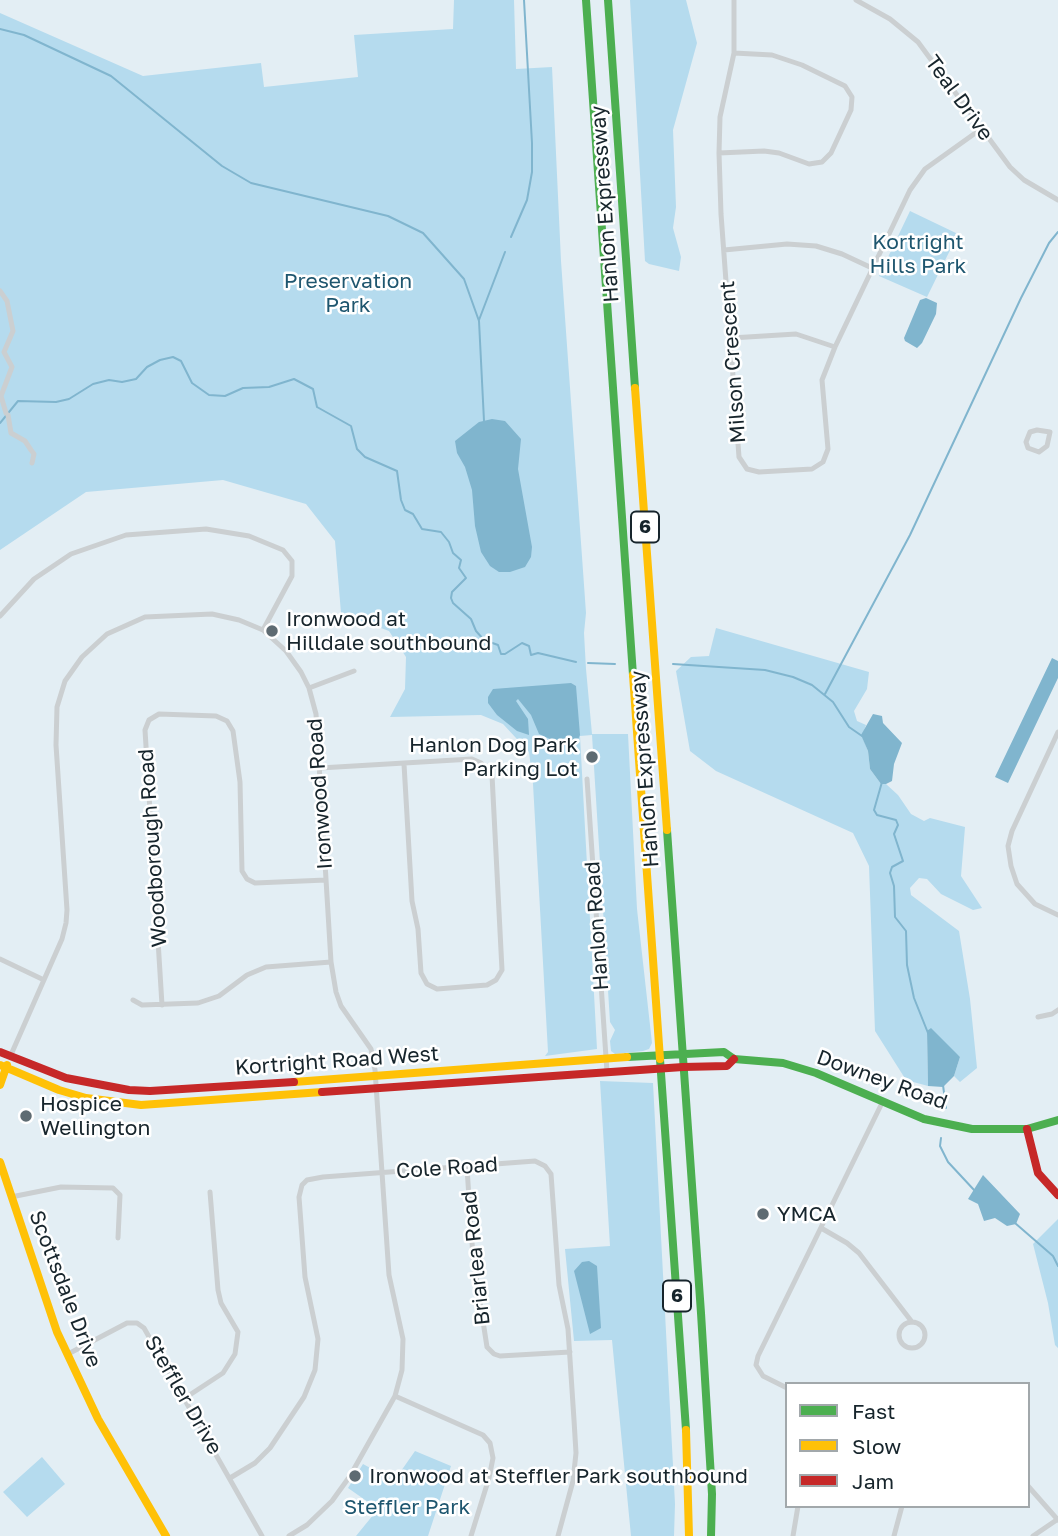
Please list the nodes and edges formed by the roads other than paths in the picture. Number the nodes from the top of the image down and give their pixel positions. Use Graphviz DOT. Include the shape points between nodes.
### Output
graph roads {
  1 [pos="586,0"];
  2 [pos="608,0"];
  3 [pos="734,0"];
  4 [pos="856,0"];
  5 [pos="734,53"];
  6 [pos="981,129"];
  7 [pos="719,153"];
  8 [pos="1058,200"];
  9 [pos="724,250"];
  10 [pos="872,268"];
  11 [pos="0,291"];
  12 [pos="731,338"];
  13 [pos="835,347"];
  14 [pos="1058,430"];
  15 [pos="1050,432"];
  16 [pos="32,463"];
  17 [pos="0,616"];
  18 [pos="263,630"];
  19 [pos="354,671"];
  20 [pos="309,688"];
  21 [pos="1058,732"];
  22 [pos="404,764"];
  23 [pos="320,768"];
  24 [pos="587,779"];
  25 [pos="326,880"];
  26 [pos="1058,915"];
  27 [pos="0,959"];
  28 [pos="331,962"];
  29 [pos="44,980"];
  30 [pos="132,1000"];
  31 [pos="162,1005"];
  32 [pos="1058,1010"];
  33 [pos="1038,1017"];
  34 [pos="0,1052"];
  35 [pos="682,1054"];
  36 [pos="660,1055"];
  37 [pos="10,1057"];
  38 [pos="607,1058"];
  39 [pos="734,1059"];
  40 [pos="3,1066"];
  41 [pos="683,1067"];
  42 [pos="661,1069"];
  43 [pos="607,1072"];
  44 [pos="375,1077"];
  45 [pos="0,1085"];
  46 [pos="376,1089"];
  47 [pos="882,1103"];
  48 [pos="1058,1120"];
  49 [pos="1027,1129"];
  50 [pos="0,1162"];
  51 [pos="467,1168"];
  52 [pos="382,1172"];
  53 [pos="210,1192"];
  54 [pos="1058,1195"];
  55 [pos="11,1196"];
  56 [pos="821,1228"];
  57 [pos="118,1238"];
  58 [pos="912,1322"];
  59 [pos="570,1352"];
  60 [pos="68,1354"];
  61 [pos="785,1387"];
  62 [pos="395,1396"];
  63 [pos="186,1398"];
  64 [pos="230,1478"];
  65 [pos="1030,1488"];
  66 [pos="798,1508"];
  67 [pos="901,1508"];
  68 [pos="1058,1519"];
  69 [pos="166,1536"];
  70 [pos="261,1536"];
  71 [pos="289,1536"];
  72 [pos="471,1536"];
  73 [pos="558,1536"];
  74 [pos="690,1536"];
  75 [pos="712,1536"];
  76 [pos="793,1536"];
  77 [pos="894,1536"];
  78 [pos="1033,1536"];
  1 -- 36 [label="main road, Hanlon Expressway / 6"];
  2 -- 35 [label="main road, Hanlon Expressway / 6"];
  3 -- 5 [label="street"];
  4 -- 6 [label="street, Teal Drive" via="918,42"];
  5 -- 7 [label="street" via="720,117"];
  5 -- 7 [label="street" via="772,55 802,65 845,86 852,97 852,110 822,162 809,164 764,151"];
  6 -- 8 [label="street, Teal Drive" via="1017,174"];
  6 -- 10 [label="street, Milson Crescent" via="925,169"];
  7 -- 9 [label="street, Milson Crescent"];
  9 -- 10 [label="street" via="816,246"];
  9 -- 12 [label="street, Milson Crescent"];
  10 -- 13 [label="street, Milson Crescent"];
  11 -- 16 [label="street" via="7,301 13,331 4,352 12,368 1,396 6,427 25,441 34,454"];
  12 -- 13 [label="street" via="796,334"];
  12 -- 13 [label="street, Milson Crescent" via="739,457 747,469 758,472 812,469 823,462 828,449 822,380"];
  14 -- 15 [label="street"];
  15 -- 15 [label="street" via="1030,432 1026,438 1031,451 1042,451"];
  17 -- 18 [label="street" via="34,579 71,554 126,535 206,529 249,536 283,550 292,561 292,576"];
  18 -- 20 [label="street, Ironwood Road" via="286,651"];
  18 -- 29 [label="street, Ironwood Road" via="212,614 145,617 107,635 82,657 65,681 57,707 56,745 67,910 62,939"];
  19 -- 20 [label="street"];
  20 -- 23 [label="street, Ironwood Road"];
  21 -- 26 [label="street" via="1008,846 1017,884 1035,904"];
  22 -- 22 [label="street" via="421,973 427,984 437,989 487,985 496,981 502,970 492,775 472,759"];
  22 -- 23 [label="street"];
  23 -- 25 [label="street, Ironwood Road"];
  24 -- 38 [label="street, Hanlon Road"];
  25 -- 28 [label="street, Ironwood Road"];
  25 -- 31 [label="street, Woodborough Road" via="255,883 247,879 242,871 240,782 233,731 227,721 216,716 159,713 149,720 145,730"];
  27 -- 29 [label="street"];
  28 -- 31 [label="street" via="266,967 219,996 198,1003"];
  28 -- 44 [label="street, Ironwood Road" via="341,1006 371,1049"];
  29 -- 37 [label="street, Ironwood Road"];
  30 -- 31 [label="street"];
  32 -- 33 [label="street"];
  34 -- 37 [label="main road, Kortright Road West"];
  35 -- 36 [label="main road, Kortright Road West"];
  35 -- 39 [label="main road, Downey Road" via="724,1052"];
  35 -- 41 [label="main road, Hanlon Expressway / 6"];
  36 -- 38 [label="main road, Kortright Road West"];
  36 -- 42 [label="main road, Hanlon Expressway / 6"];
  37 -- 40 [label="main road"];
  37 -- 44 [label="main road, Kortright Road West" via="66,1078 129,1090"];
  38 -- 43 [label="street, Hanlon Road"];
  38 -- 44 [label="main road, Kortright Road West"];
  39 -- 41 [label="main road, Downey Road" via="727,1066"];
  39 -- 47 [label="main road, Downey Road" via="783,1063"];
  40 -- 45 [label="main road"];
  40 -- 46 [label="main road, Kortright Road West" via="86,1098 141,1105"];
  41 -- 42 [label="main road, Downey Road"];
  41 -- 75 [label="main road, Hanlon Expressway / 6" via="704,1349"];
  42 -- 43 [label="main road, Kortright Road West"];
  42 -- 74 [label="main road, Hanlon Expressway / 6"];
  43 -- 46 [label="main road, Kortright Road West"];
  44 -- 46 [label="street, Ironwood Road"];
  46 -- 52 [label="street, Ironwood Road"];
  47 -- 49 [label="main road, Downey Road" via="924,1119 972,1129"];
  47 -- 56 [label="street"];
  48 -- 49 [label="main road, Downey Road"];
  49 -- 54 [label="main road" via="1038,1173"];
  50 -- 55 [label="main road, Scottsdale Drive"];
  51 -- 52 [label="street, Cole Road"];
  51 -- 59 [label="street, Briarlea Road" via="473,1257 487,1347 500,1356"];
  51 -- 59 [label="street, Cole Road" via="535,1161 549,1170"];
  52 -- 62 [label="street, Ironwood Road" via="389,1275 402,1339 402,1370"];
  52 -- 64 [label="street, Cole Road" via="313,1178 300,1190 307,1288 318,1339 315,1370 304,1398 270,1448"];
  53 -- 63 [label="street" via="218,1290 238,1332 235,1354 223,1373"];
  55 -- 57 [label="street" via="61,1187 113,1188 120,1195"];
  55 -- 60 [label="main road, Scottsdale Drive"];
  56 -- 58 [label="street" via="859,1253"];
  56 -- 61 [label="street" via="758,1356 756,1365 763,1376"];
  58 -- 58 [label="street" via="903,1325 899,1333 909,1348 917,1347 924,1338 920,1326"];
  59 -- 73 [label="street, Cole Road" via="575,1463"];
  60 -- 63 [label="street, Steffler Drive" via="127,1323 137,1323 145,1328"];
  60 -- 69 [label="main road, Scottsdale Drive" via="98,1419"];
  62 -- 71 [label="street, Ironwood Road" via="332,1501"];
  62 -- 72 [label="street" via="483,1435 490,1443 489,1478"];
  63 -- 64 [label="street, Steffler Drive"];
  64 -- 70 [label="street, Steffler Drive"];
  65 -- 68 [label="street"];
  66 -- 76 [label="street"];
  67 -- 77 [label="street"];
  68 -- 78 [label="street"];
}
